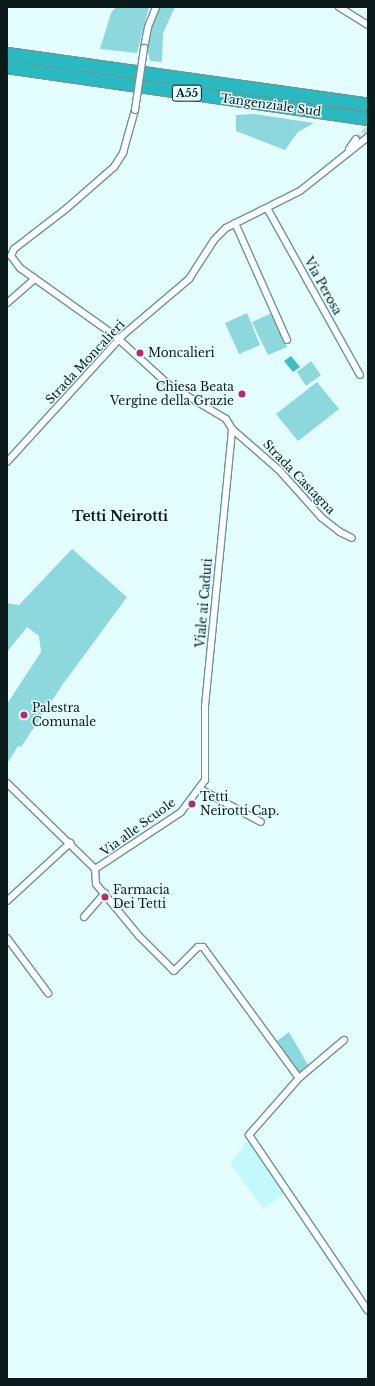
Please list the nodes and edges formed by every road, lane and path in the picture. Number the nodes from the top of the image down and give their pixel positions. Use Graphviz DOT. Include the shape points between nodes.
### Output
graph roads {
  1 [pos="156,7"];
  2 [pos="339,7"];
  3 [pos="368,25"];
  4 [pos="7,54"];
  5 [pos="7,67"];
  6 [pos="368,105"];
  7 [pos="368,120"];
  8 [pos="368,137"];
  9 [pos="356,139"];
  10 [pos="343,157"];
  11 [pos="267,208"];
  12 [pos="234,223"];
  13 [pos="9,256"];
  14 [pos="36,279"];
  15 [pos="7,303"];
  16 [pos="120,340"];
  17 [pos="287,340"];
  18 [pos="360,375"];
  19 [pos="232,429"];
  20 [pos="7,462"];
  21 [pos="352,538"];
  22 [pos="205,780"];
  23 [pos="7,783"];
  24 [pos="200,789"];
  25 [pos="261,822"];
  26 [pos="70,842"];
  27 [pos="95,869"];
  28 [pos="105,893"];
  29 [pos="7,901"];
  30 [pos="84,917"];
  31 [pos="7,938"];
  32 [pos="48,993"];
  33 [pos="344,1040"];
  34 [pos="299,1078"];
  35 [pos="368,1311"];
  1 -- 13 [label="street, bridge" via="148,27 135,110 123,153 114,166 67,208 14,249"];
  2 -- 3 [label="street"];
  4 -- 6 [label="highway, Tangenziale Sud / A55"];
  5 -- 7 [label="highway, Tangenziale Sud / A55"];
  8 -- 10 [label="street, Strada Moncalieri"];
  9 -- 10 [label="street"];
  10 -- 11 [label="street, Strada Moncalieri" via="300,191"];
  11 -- 12 [label="street, Strada Moncalieri"];
  11 -- 18 [label="street, Via Perosa"];
  12 -- 16 [label="street, Strada Moncalieri" via="214,240 189,279"];
  12 -- 17 [label="street"];
  13 -- 14 [label="street, Strada Castagna" via="20,268"];
  14 -- 15 [label="street"];
  14 -- 16 [label="street, Strada Castagna"];
  16 -- 19 [label="street, Strada Castagna" via="169,385 218,413 226,419"];
  16 -- 20 [label="street, Strada Moncalieri"];
  19 -- 21 [label="street, Strada Castagna" via="279,470 322,518"];
  19 -- 22 [label="street, Viale ai Caduti" via="205,706"];
  22 -- 24 [label="street, Via alle Scuole"];
  23 -- 26 [label="street"];
  24 -- 25 [label="street"];
  24 -- 27 [label="street, Via alle Scuole" via="181,812"];
  26 -- 27 [label="street"];
  26 -- 29 [label="street"];
  27 -- 28 [label="street" via="96,884"];
  28 -- 30 [label="street"];
  28 -- 34 [label="street" via="140,936 174,971 198,946 203,947"];
  31 -- 32 [label="street"];
  33 -- 34 [label="street"];
  34 -- 35 [label="street" via="249,1135"];
}
